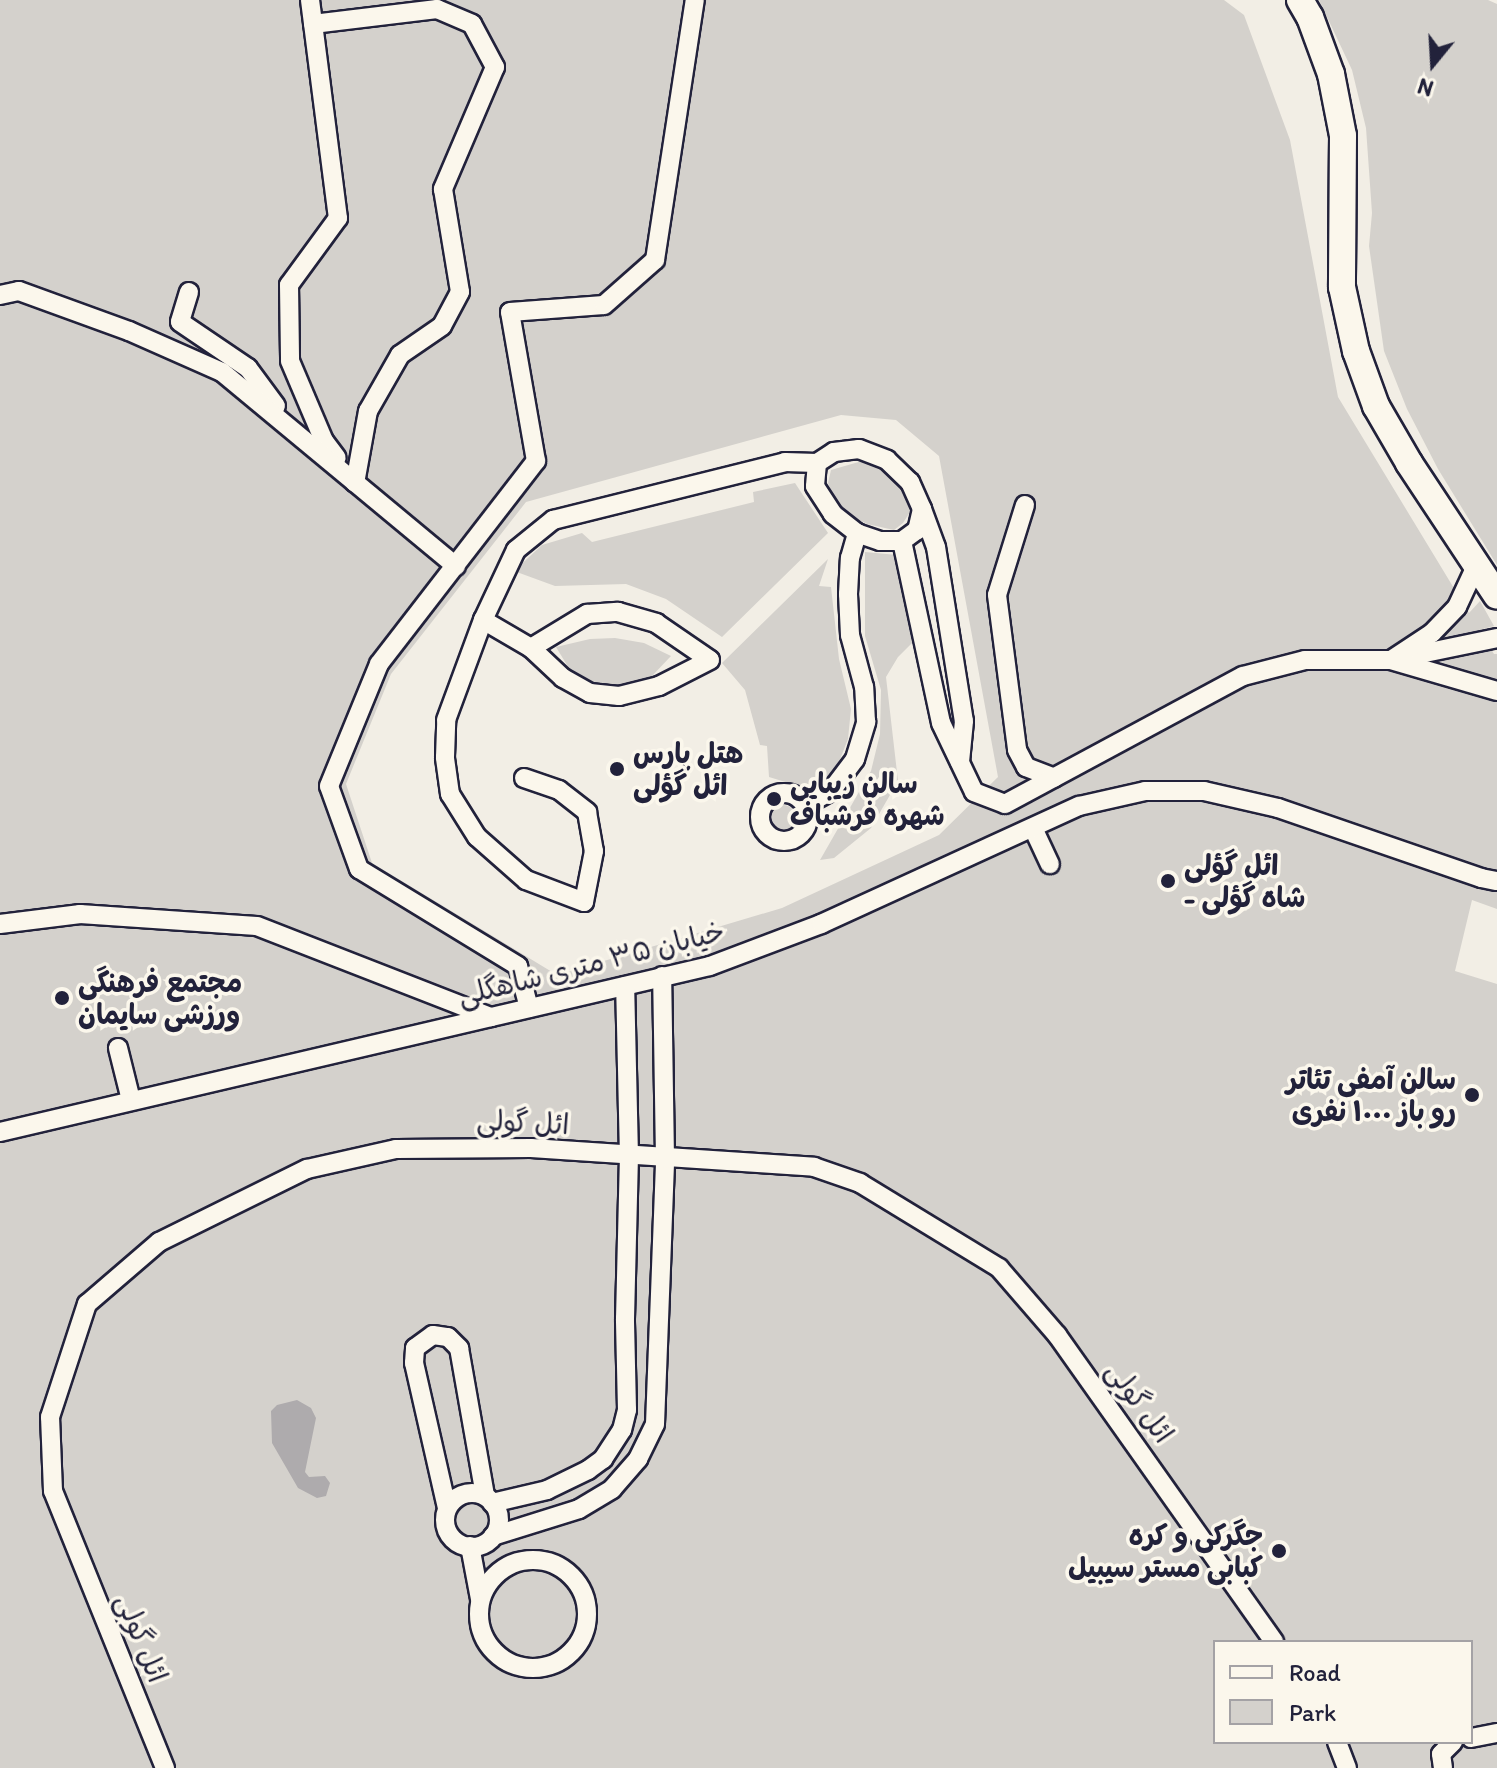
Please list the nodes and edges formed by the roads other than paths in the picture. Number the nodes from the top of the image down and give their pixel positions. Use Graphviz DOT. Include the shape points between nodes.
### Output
graph roads {
  1 [pos="310,0"];
  2 [pos="695,0"];
  3 [pos="1300,0"];
  4 [pos="313,24"];
  5 [pos="189,292"];
  6 [pos="0,295"];
  7 [pos="303,439"];
  8 [pos="817,463"];
  9 [pos="355,483"];
  10 [pos="1025,505"];
  11 [pos="922,509"];
  12 [pos="857,533"];
  13 [pos="902,541"];
  14 [pos="456,566"];
  15 [pos="1476,566"];
  16 [pos="1497,596"];
  17 [pos="483,620"];
  18 [pos="1497,638"];
  19 [pos="531,648"];
  20 [pos="1391,660"];
  21 [pos="1497,691"];
  22 [pos="960,765"];
  23 [pos="524,778"];
  24 [pos="1054,778"];
  25 [pos="806,805"];
  26 [pos="1033,828"];
  27 [pos="1050,864"];
  28 [pos="1497,881"];
  29 [pos="0,924"];
  30 [pos="662,976"];
  31 [pos="625,986"];
  32 [pos="529,1008"];
  33 [pos="492,1017"];
  34 [pos="118,1048"];
  35 [pos="131,1100"];
  36 [pos="0,1132"];
  37 [pos="629,1157"];
  38 [pos="665,1159"];
  39 [pos="489,1500"];
  40 [pos="447,1508"];
  41 [pos="517,1529"];
  42 [pos="493,1536"];
  43 [pos="470,1546"];
  44 [pos="526,1560"];
  45 [pos="480,1599"];
  46 [pos="1273,1640"];
  47 [pos="1497,1733"];
  48 [pos="1473,1738"];
  49 [pos="1338,1744"];
  50 [pos="1451,1744"];
  51 [pos="165,1768"];
  52 [pos="1347,1768"];
  53 [pos="1443,1768"];
  1 -- 4 [label="street"];
  2 -- 14 [label="street" via="655,260 604,305 510,312 536,461"];
  3 -- 15 [label="highway" via="1331,74 1343,136 1342,287 1356,351 1376,406"];
  4 -- 9 [label="street" via="338,218 289,285 290,361 324,441"];
  4 -- 9 [label="street" via="437,9 472,24 495,67 443,189 460,292 442,326 400,355 368,411"];
  5 -- 7 [label="street" via="180,322 248,368"];
  6 -- 7 [label="street" via="19,291 222,372"];
  7 -- 9 [label="street"];
  8 -- 11 [label="street" via="834,452 859,449 887,460 910,482"];
  8 -- 12 [label="street" via="815,486 833,514"];
  8 -- 17 [label="street" via="785,462 553,520 516,550"];
  9 -- 14 [label="street"];
  10 -- 24 [label="street" via="997,595 1017,750 1026,767"];
  11 -- 13 [label="street" via="917,530"];
  11 -- 22 [label="street" via="936,547 964,721"];
  12 -- 13 [label="street"];
  12 -- 25 [label="street" via="848,594 866,722 855,759 831,791"];
  13 -- 22 [label="street" via="941,723"];
  14 -- 32 [label="street" via="379,664 329,786 359,869 518,966"];
  15 -- 16 [label="highway"];
  15 -- 20 [label="street" via="1457,607 1432,633"];
  17 -- 19 [label="street"];
  17 -- 23 [label="street" via="446,720 450,794 477,837 526,880 584,902 594,851 587,812 559,790"];
  18 -- 20 [label="street"];
  19 -- 19 [label="street" via="563,678 590,693 619,696 659,686 710,660 656,623 618,612 587,614"];
  20 -- 21 [label="street"];
  20 -- 24 [label="street" via="1305,660 1243,676"];
  22 -- 24 [label="street" via="974,792 1005,804"];
  26 -- 27 [label="street"];
  26 -- 28 [label="street, خیابان ۳۵ متری شاهگلی" via="1079,806 1132,794 1204,791 1278,808"];
  26 -- 30 [label="street, خیابان ۳۵ متری شاهگلی" via="821,924 710,966"];
  29 -- 33 [label="street" via="80,914 257,926"];
  30 -- 31 [label="street, خیابان ۳۵ متری شاهگلی"];
  30 -- 38 [label="street"];
  31 -- 32 [label="street, خیابان ۳۵ متری شاهگلی"];
  31 -- 37 [label="street"];
  32 -- 33 [label="street, خیابان ۳۵ متری شاهگلی"];
  33 -- 35 [label="street, خیابان ۳۵ متری شاهگلی"];
  34 -- 35 [label="street"];
  35 -- 36 [label="street, خیابان ۳۵ متری شاهگلی"];
  37 -- 38 [label="street, ائل گولی"];
  37 -- 39 [label="street" via="627,1410 622,1430 603,1459 588,1470 547,1490"];
  37 -- 51 [label="street, ائل گولی" via="531,1148 396,1149 307,1169 159,1242 87,1304 50,1417 53,1491"];
  38 -- 41 [label="street" via="658,1407 649,1441 612,1489 579,1509"];
  38 -- 46 [label="street, ائل گولی" via="814,1167 860,1183 999,1268 1057,1335"];
  39 -- 40 [label="street" via="477,1493 459,1496"];
  39 -- 40 [label="street" via="459,1348 448,1337 433,1335 415,1348 414,1363"];
  39 -- 42 [label="street" via="498,1519"];
  40 -- 43 [label="street" via="448,1533"];
  41 -- 42 [label="street"];
  41 -- 44 [label="street"];
  42 -- 43 [label="street"];
  43 -- 45 [label="street"];
  44 -- 45 [label="street" via="497,1573"];
  44 -- 45 [label="street" via="558,1566 581,1590 587,1622 573,1651 543,1667 507,1662 483,1635"];
  47 -- 48 [label="street"];
  49 -- 52 [label="street"];
  50 -- 53 [label="street" via="1441,1754"];
}
